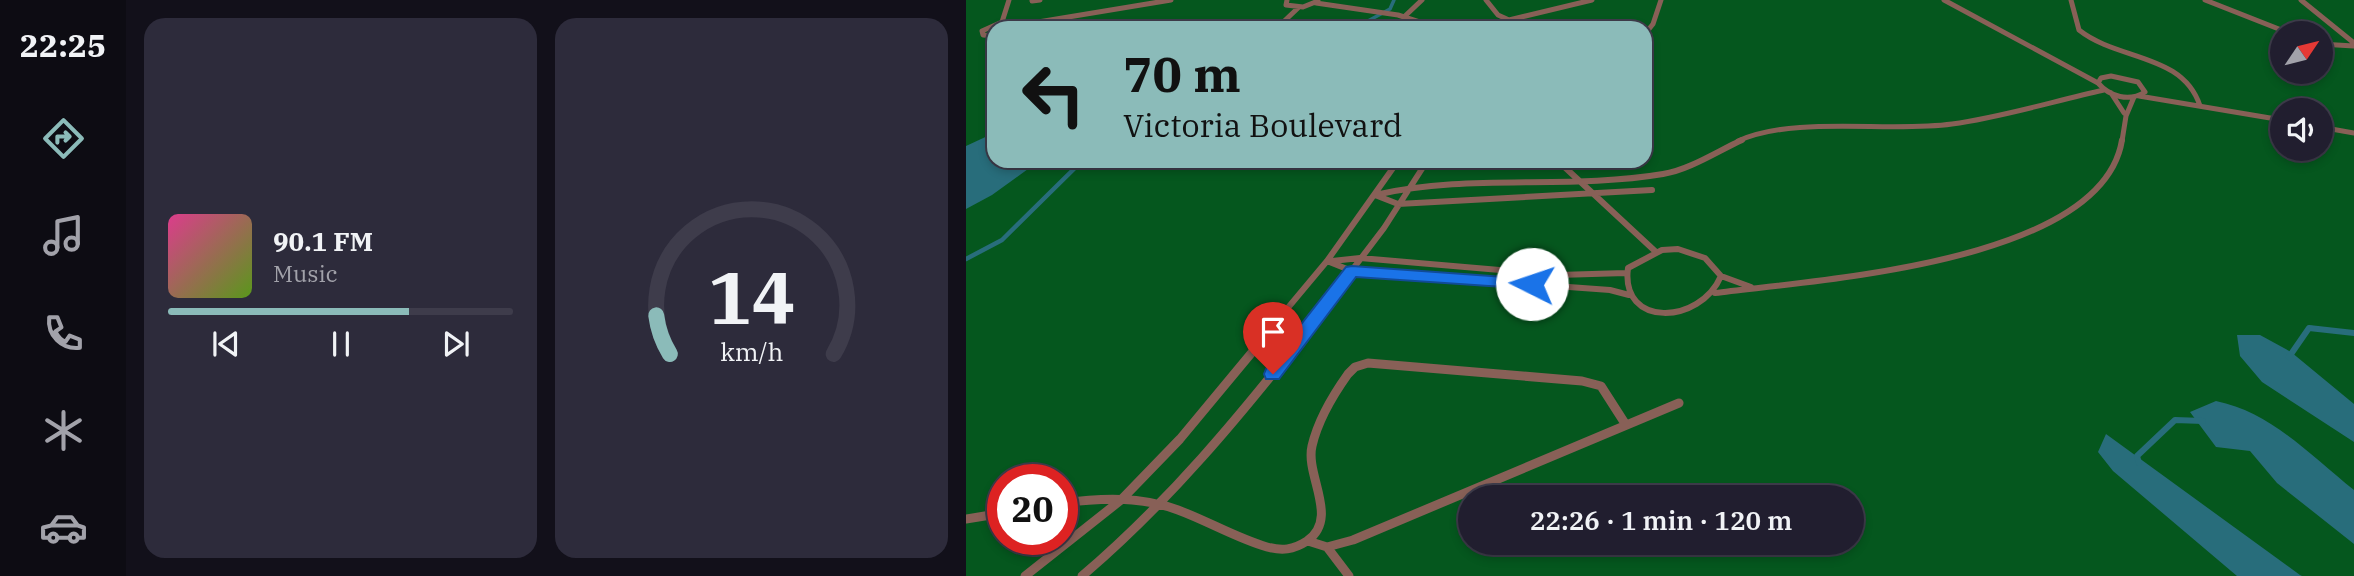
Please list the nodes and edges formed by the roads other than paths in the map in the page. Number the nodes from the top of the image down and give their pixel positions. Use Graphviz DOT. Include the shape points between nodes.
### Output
graph roads {
  1 [pos="1009,0"];
  2 [pos="1040,0"];
  3 [pos="1171,0"];
  4 [pos="1287,0"];
  5 [pos="1422,0"];
  6 [pos="1486,0"];
  7 [pos="1592,0"];
  8 [pos="1661,0"];
  9 [pos="1944,0"];
  10 [pos="2071,0"];
  11 [pos="2205,0"];
  12 [pos="2301,0"];
  13 [pos="1032,1"];
  14 [pos="1317,1"];
  15 [pos="1298,8"];
  16 [pos="1405,16"];
  17 [pos="1002,21"];
  18 [pos="1053,21"];
  19 [pos="1284,21"];
  20 [pos="1419,21"];
  21 [pos="1652,25"];
  22 [pos="2270,26"];
  23 [pos="2333,44"];
  24 [pos="2354,44"];
  25 [pos="2063,62"];
  26 [pos="2105,76"];
  27 [pos="2098,83"];
  28 [pos="2145,89"];
  29 [pos="2108,92"];
  30 [pos="2137,97"];
  31 [pos="2180,102"];
  32 [pos="2200,106"];
  33 [pos="2124,113"];
  34 [pos="2270,118"];
  35 [pos="2333,129"];
  36 [pos="2354,133"];
  37 [pos="1393,168"];
  38 [pos="1423,168"];
  39 [pos="1565,168"];
  40 [pos="1626,176"];
  41 [pos="1579,181"];
  42 [pos="1413,186"];
  43 [pos="1652,190"];
  44 [pos="1629,192"];
  45 [pos="1375,195"];
  46 [pos="1592,195"];
  47 [pos="1398,204"];
  48 [pos="1656,252"];
  49 [pos="1360,258"];
  50 [pos="1327,261"];
  51 [pos="1352,271"];
  52 [pos="1626,273"];
  53 [pos="1721,276"];
  54 [pos="1752,287"];
  55 [pos="1715,293"];
  56 [pos="1629,295"];
  57 [pos="1679,403"];
  58 [pos="1626,425"];
  59 [pos="1121,500"];
  60 [pos="1078,502"];
  61 [pos="1163,505"];
  62 [pos="987,516"];
  63 [pos="966,519"];
  64 [pos="1308,541"];
  65 [pos="1327,547"];
  66 [pos="1026,576"];
  67 [pos="1082,576"];
  68 [pos="1349,576"];
  1 -- 17 [label="lane"];
  2 -- 13 [label="lane"];
  3 -- 18 [label="lane"];
  4 -- 15 [label="lane" via="1286,5"];
  5 -- 16 [label="lane"];
  6 -- 7 [label="lane" via="1509,20"];
  8 -- 21 [label="lane"];
  9 -- 25 [label="lane"];
  10 -- 32 [label="lane" via="2075,24 2083,34 2185,77 2197,88"];
  11 -- 22 [label="lane"];
  12 -- 24 [label="lane"];
  14 -- 15 [label="lane"];
  14 -- 16 [label="lane"];
  15 -- 19 [label="lane"];
  16 -- 20 [label="lane"];
  23 -- 24 [label="lane"];
  25 -- 26 [label="lane"];
  25 -- 27 [label="lane"];
  26 -- 27 [label="lane"];
  26 -- 28 [label="lane" via="2125,77"];
  27 -- 29 [label="lane"];
  28 -- 30 [label="lane"];
  28 -- 31 [label="lane"];
  29 -- 30 [label="lane"];
  29 -- 33 [label="lane"];
  29 -- 40 [label="lane" via="1951,124 1750,136 1666,174"];
  30 -- 31 [label="lane"];
  30 -- 33 [label="lane"];
  31 -- 32 [label="lane"];
  32 -- 34 [label="lane"];
  33 -- 54 [label="lane" via="2124,143 2109,176 2087,198 2044,226 1903,267 1817,283"];
  35 -- 36 [label="lane"];
  37 -- 45 [label="lane"];
  38 -- 42 [label="lane"];
  39 -- 41 [label="lane"];
  40 -- 41 [label="lane"];
  40 -- 44 [label="lane"];
  41 -- 42 [label="lane"];
  41 -- 46 [label="lane"];
  42 -- 45 [label="lane"];
  42 -- 47 [label="lane"];
  43 -- 44 [label="lane"];
  44 -- 46 [label="lane"];
  45 -- 47 [label="lane"];
  45 -- 50 [label="lane"];
  46 -- 47 [label="lane"];
  46 -- 48 [label="lane"];
  47 -- 49 [label="lane"];
  48 -- 52 [label="lane" via="1637,260"];
  48 -- 53 [label="lane" via="1692,252 1705,258"];
  49 -- 50 [label="lane"];
  49 -- 51 [label="lane"];
  49 -- 52 [label="lane" via="1558,275"];
  50 -- 51 [label="lane"];
  50 -- 59 [label="lane" via="1180,439"];
  51 -- 56 [label="lane" via="1610,289"];
  51 -- 61 [label="lane" via="1223,438"];
  52 -- 56 [label="lane"];
  53 -- 54 [label="lane"];
  53 -- 55 [label="lane"];
  54 -- 55 [label="lane"];
  55 -- 56 [label="lane" via="1688,310 1659,313"];
  57 -- 58 [label="lane"];
  58 -- 64 [label="lane" via="1601,386 1582,381 1368,363 1356,366 1323,419 1311,450 1322,509 1321,525"];
  58 -- 65 [label="lane"];
  59 -- 60 [label="lane"];
  59 -- 61 [label="lane"];
  59 -- 66 [label="lane"];
  61 -- 64 [label="lane" via="1257,543 1287,550"];
  61 -- 67 [label="lane"];
  62 -- 63 [label="lane"];
  64 -- 65 [label="lane"];
  65 -- 68 [label="lane"];
}
